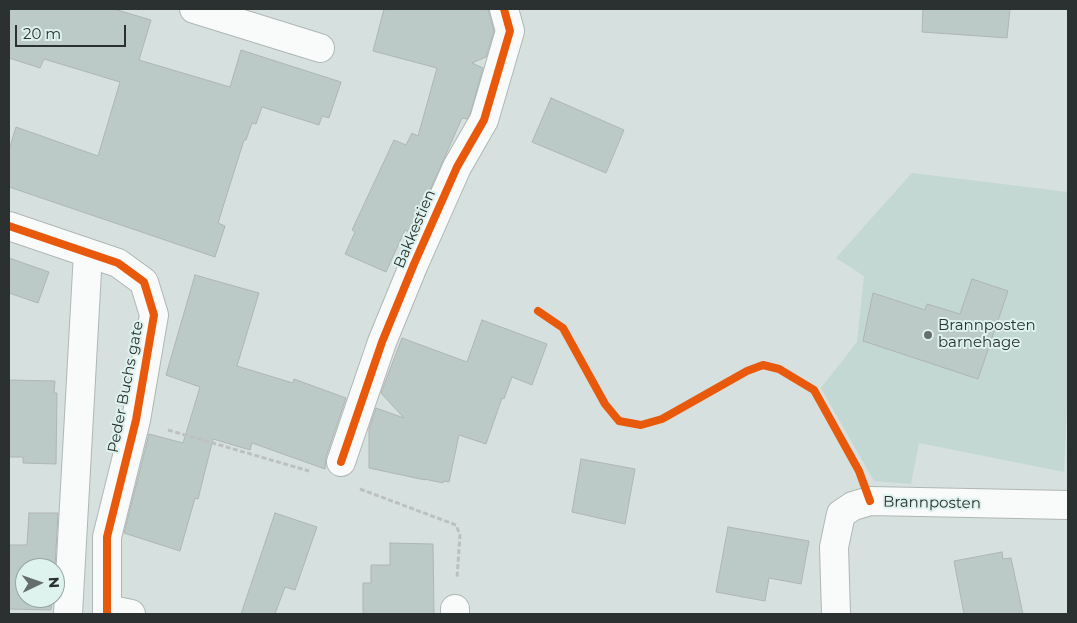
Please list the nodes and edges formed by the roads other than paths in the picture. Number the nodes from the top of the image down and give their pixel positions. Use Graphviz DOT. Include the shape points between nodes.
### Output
graph roads {
  1 [pos="194,9"];
  2 [pos="504,9"];
  3 [pos="320,48"];
  4 [pos="9,226"];
  5 [pos="88,253"];
  6 [pos="336,470"];
  7 [pos="1068,506"];
  8 [pos="115,612"];
  9 [pos="68,614"];
  10 [pos="836,614"];
  1 -- 3 [label="street"];
  2 -- 6 [label="street, Bakkestien" via="510,31 484,120 457,167 414,264"];
  4 -- 5 [label="street, Peder Buchs gate"];
  5 -- 8 [label="street, Peder Buchs gate" via="118,262 144,282 154,315 136,420 108,537"];
  5 -- 9 [label="street"];
  7 -- 10 [label="street, Brannposten" via="870,502 853,506 840,514 834,547"];
}
